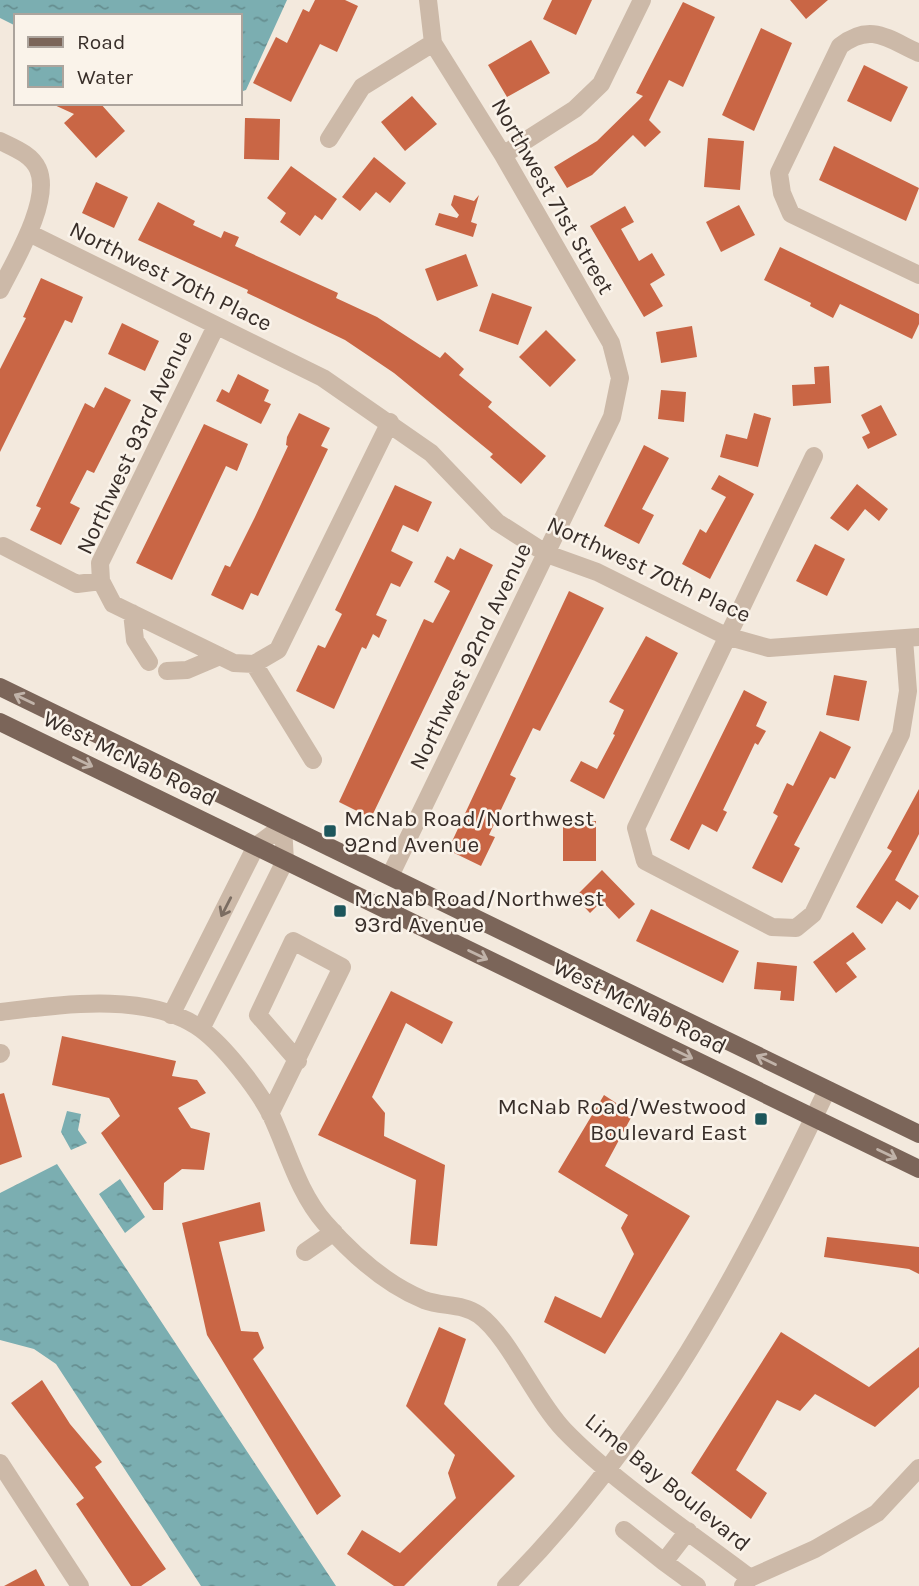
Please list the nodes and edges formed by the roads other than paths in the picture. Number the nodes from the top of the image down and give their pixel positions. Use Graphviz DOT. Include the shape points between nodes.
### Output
graph roads {
  1 [pos="428,0"];
  2 [pos="642,0"];
  3 [pos="433,43"];
  4 [pos="919,53"];
  5 [pos="329,139"];
  6 [pos="0,141"];
  7 [pos="503,155"];
  8 [pos="29,233"];
  9 [pos="919,275"];
  10 [pos="0,290"];
  11 [pos="216,326"];
  12 [pos="620,378"];
  13 [pos="390,422"];
  14 [pos="814,456"];
  15 [pos="3,546"];
  16 [pos="547,554"];
  17 [pos="101,580"];
  18 [pos="132,613"];
  19 [pos="726,636"];
  20 [pos="911,638"];
  21 [pos="220,656"];
  22 [pos="149,662"];
  23 [pos="254,664"];
  24 [pos="167,671"];
  25 [pos="0,687"];
  26 [pos="0,722"];
  27 [pos="313,760"];
  28 [pos="283,825"];
  29 [pos="256,846"];
  30 [pos="285,860"];
  31 [pos="390,876"];
  32 [pos="0,1012"];
  33 [pos="171,1016"];
  34 [pos="201,1029"];
  35 [pos="298,1061"];
  36 [pos="827,1090"];
  37 [pos="271,1114"];
  38 [pos="814,1118"];
  39 [pos="919,1134"];
  40 [pos="919,1170"];
  41 [pos="334,1232"];
  42 [pos="305,1252"];
  43 [pos="0,1464"];
  44 [pos="919,1468"];
  45 [pos="609,1469"];
  46 [pos="624,1530"];
  47 [pos="688,1531"];
  48 [pos="664,1562"];
  49 [pos="747,1582"];
  50 [pos="80,1586"];
  51 [pos="506,1586"];
  52 [pos="697,1586"];
  1 -- 3 [label="street"];
  2 -- 7 [label="street" via="601,84 575,109"];
  3 -- 5 [label="street" via="362,87"];
  3 -- 7 [label="street, Northwest 71st Street"];
  4 -- 9 [label="street" via="873,32 855,34 840,46 779,173 790,214"];
  6 -- 8 [label="street" via="25,153 38,169 42,190"];
  7 -- 12 [label="street, Northwest 71st Street" via="611,343"];
  8 -- 10 [label="street"];
  8 -- 11 [label="street, Northwest 70th Place"];
  11 -- 13 [label="street, Northwest 70th Place" via="323,378"];
  11 -- 17 [label="street, Northwest 93rd Avenue" via="100,563"];
  12 -- 16 [label="street, Northwest 92nd Avenue" via="612,416"];
  13 -- 16 [label="street, Northwest 70th Place" via="430,453 497,522"];
  13 -- 23 [label="street" via="278,650"];
  14 -- 19 [label="street"];
  15 -- 17 [label="street" via="77,584"];
  16 -- 19 [label="street, Northwest 70th Place" via="597,572"];
  16 -- 31 [label="street, Northwest 92nd Avenue"];
  17 -- 18 [label="street" via="113,604"];
  18 -- 21 [label="street"];
  18 -- 22 [label="street" via="135,640"];
  19 -- 20 [label="street, Northwest 70th Place" via="769,648"];
  19 -- 20 [label="street" via="636,828 638,846 645,861 772,926 796,928 813,914 901,734"];
  21 -- 23 [label="street" via="234,663"];
  21 -- 24 [label="street" via="187,670"];
  23 -- 27 [label="street"];
  28 -- 25 [label="main road, West McNab Road, one-way"];
  26 -- 29 [label="main road, West McNab Road, one-way"];
  28 -- 29 [label="street"];
  28 -- 30 [label="street"];
  28 -- 31 [label="main road, West McNab Road"];
  29 -- 30 [label="main road, West McNab Road"];
  29 -- 33 [label="street, one-way"];
  30 -- 34 [label="street"];
  30 -- 38 [label="main road, West McNab Road, one-way"];
  36 -- 31 [label="main road, West McNab Road, one-way"];
  32 -- 33 [label="street, Lime Bay Boulevard" via="101,1002 145,1007"];
  33 -- 34 [label="street, Lime Bay Boulevard"];
  34 -- 37 [label="street, Lime Bay Boulevard" via="249,1079"];
  35 -- 35 [label="street" via="342,967 293,941 258,1015"];
  35 -- 37 [label="street"];
  36 -- 38 [label="street"];
  36 -- 39 [label="main road, West McNab Road"];
  37 -- 41 [label="street, Lime Bay Boulevard" via="294,1172"];
  38 -- 40 [label="main road, West McNab Road, one-way"];
  38 -- 45 [label="street" via="695,1345 651,1415"];
  41 -- 42 [label="street"];
  41 -- 45 [label="street, Lime Bay Boulevard" via="364,1262 401,1288 427,1301 454,1303 479,1315 564,1430"];
  43 -- 50 [label="street"];
  44 -- 49 [label="street" via="877,1513"];
  45 -- 47 [label="street, Lime Bay Boulevard"];
  45 -- 51 [label="street" via="553,1539"];
  46 -- 48 [label="street"];
  47 -- 48 [label="street"];
  47 -- 49 [label="street, Lime Bay Boulevard"];
  48 -- 52 [label="street"];
}
